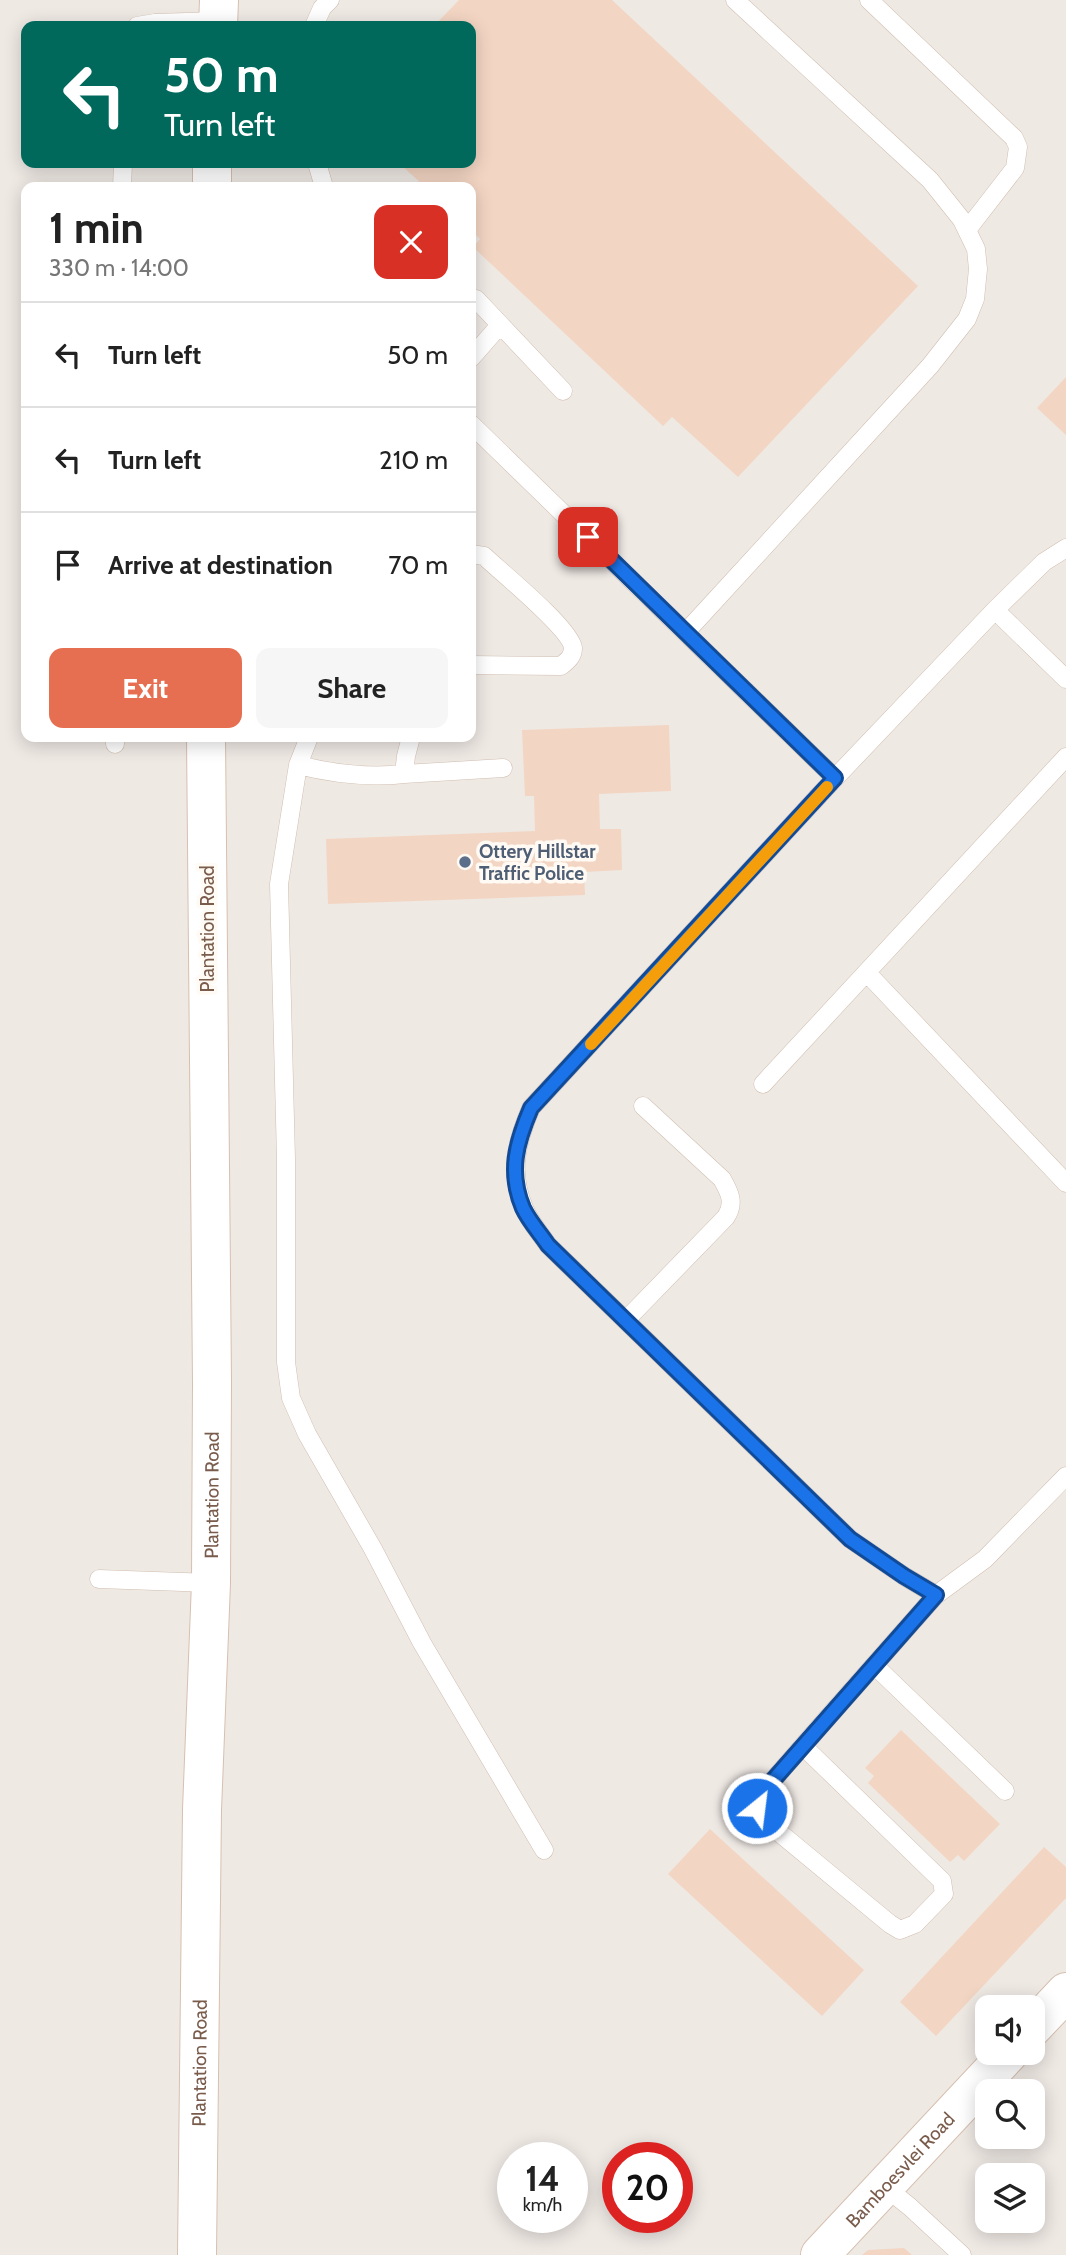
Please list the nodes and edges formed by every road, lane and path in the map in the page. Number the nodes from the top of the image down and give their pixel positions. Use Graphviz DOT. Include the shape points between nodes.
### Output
graph roads {
  1 [pos="330,0"];
  2 [pos="735,0"];
  3 [pos="869,0"];
  4 [pos="218,16"];
  5 [pos="173,21"];
  6 [pos="316,21"];
  7 [pos="967,230"];
  8 [pos="476,299"];
  9 [pos="500,325"];
  10 [pos="476,352"];
  11 [pos="563,391"];
  12 [pos="476,429"];
  13 [pos="1066,548"];
  14 [pos="476,555"];
  15 [pos="995,610"];
  16 [pos="686,632"];
  17 [pos="476,665"];
  18 [pos="1066,678"];
  19 [pos="206,742"];
  20 [pos="307,742"];
  21 [pos="410,742"];
  22 [pos="1066,757"];
  23 [pos="298,765"];
  24 [pos="503,768"];
  25 [pos="404,774"];
  26 [pos="835,778"];
  27 [pos="866,973"];
  28 [pos="763,1084"];
  29 [pos="643,1106"];
  30 [pos="1066,1183"];
  31 [pos="625,1320"];
  32 [pos="1066,1476"];
  33 [pos="99,1580"];
  34 [pos="211,1583"];
  35 [pos="936,1595"];
  36 [pos="874,1665"];
  37 [pos="803,1746"];
  38 [pos="1005,1791"];
  39 [pos="544,1850"];
  40 [pos="1066,1992"];
  41 [pos="1045,2014"];
  42 [pos="998,2065"];
  43 [pos="884,2186"];
  44 [pos="197,2255"];
  45 [pos="820,2255"];
  46 [pos="962,2255"];
  1 -- 6 [label="lane"];
  2 -- 7 [label="lane" via="930,180"];
  3 -- 7 [label="lane" via="1014,138 1018,148 1015,168"];
  4 -- 5 [label="lane"];
  7 -- 16 [label="lane" via="976,249 978,269 975,299 967,319 930,366"];
  8 -- 9 [label="lane"];
  9 -- 10 [label="lane"];
  9 -- 11 [label="lane"];
  12 -- 16 [label="lane"];
  13 -- 15 [label="lane" via="1044,562"];
  14 -- 17 [label="lane" via="484,556 564,630 573,647 561,666"];
  15 -- 18 [label="lane"];
  15 -- 26 [label="lane"];
  16 -- 26 [label="lane"];
  19 -- 34 [label="street, Plantation Road"];
  20 -- 23 [label="lane"];
  21 -- 25 [label="lane"];
  22 -- 27 [label="lane"];
  23 -- 25 [label="lane" via="332,773"];
  23 -- 39 [label="lane" via="279,884 290,1398 422,1643"];
  24 -- 25 [label="lane"];
  26 -- 31 [label="lane" via="531,1108 521,1130 515,1176 524,1209 548,1245"];
  27 -- 28 [label="lane"];
  27 -- 30 [label="lane"];
  29 -- 31 [label="lane" via="722,1179 731,1209"];
  31 -- 35 [label="lane" via="850,1539"];
  32 -- 35 [label="lane" via="985,1559"];
  33 -- 34 [label="lane"];
  34 -- 44 [label="street, Plantation Road" via="202,1810"];
  35 -- 36 [label="lane"];
  36 -- 37 [label="lane"];
  36 -- 38 [label="lane"];
  37 -- 37 [label="lane" via="942,1881 944,1894 915,1924 897,1929 764,1820 757,1808 760,1795"];
  40 -- 41 [label="street"];
  42 -- 43 [label="street, Bamboesvlei Road"];
  43 -- 45 [label="street, Bamboesvlei Road"];
  43 -- 46 [label="lane"];
}
